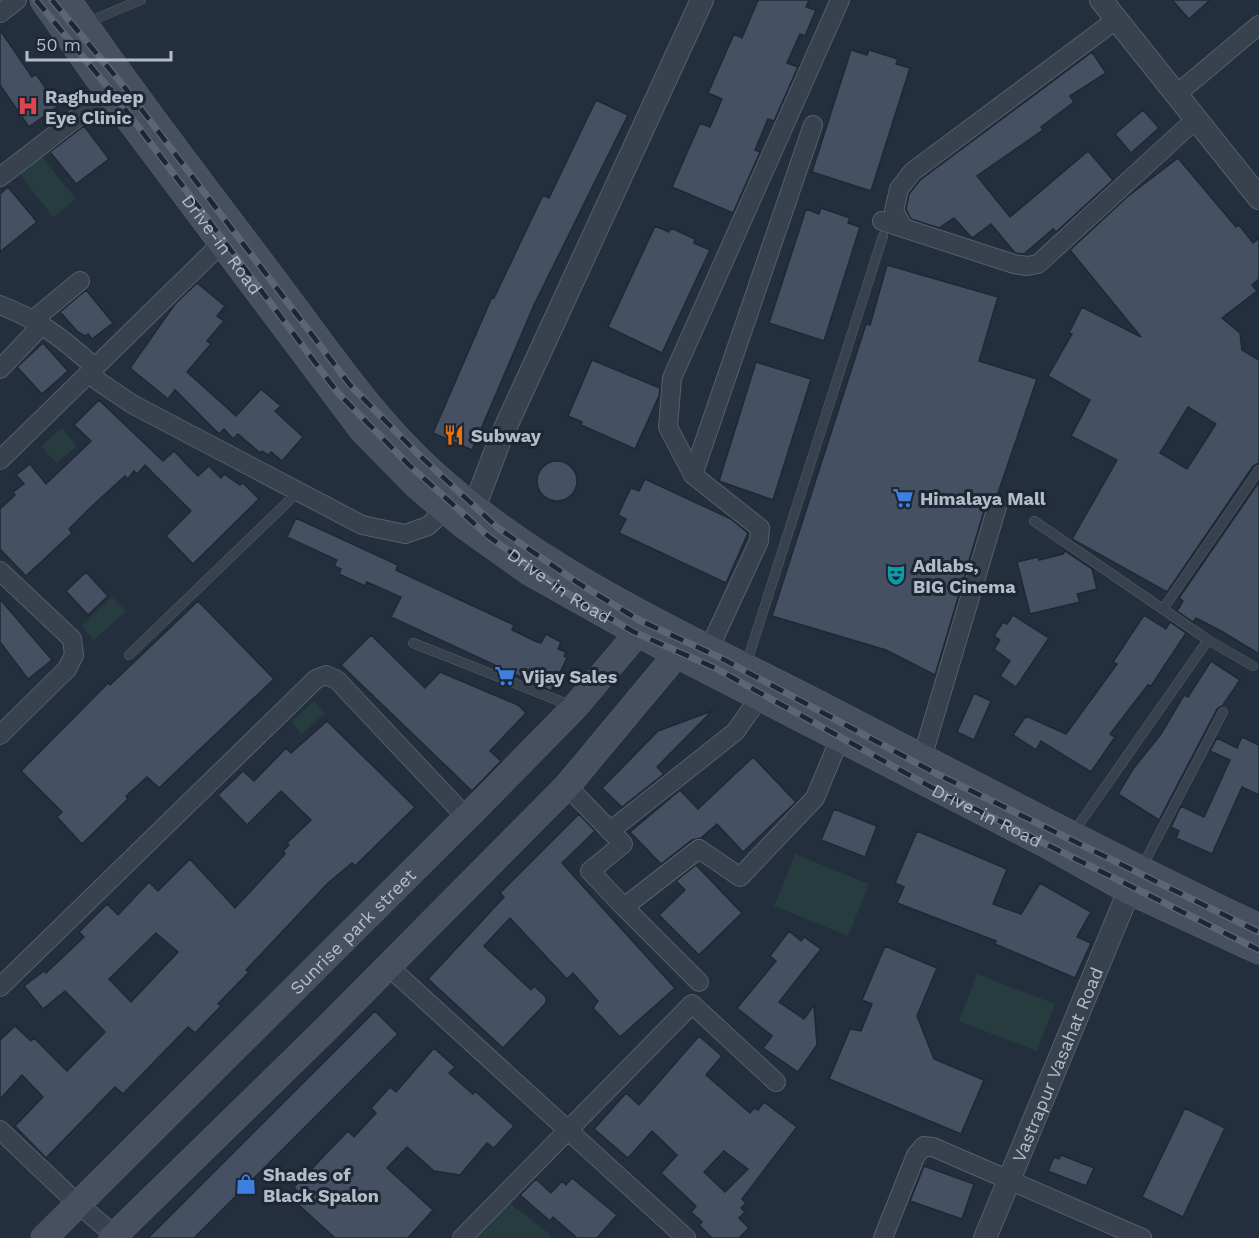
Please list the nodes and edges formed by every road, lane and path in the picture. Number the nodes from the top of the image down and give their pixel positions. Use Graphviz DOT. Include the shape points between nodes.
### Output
graph roads {
  1 [pos="17,0"];
  2 [pos="44,0"];
  3 [pos="68,0"];
  4 [pos="141,0"];
  5 [pos="702,0"];
  6 [pos="840,0"];
  7 [pos="1101,0"];
  8 [pos="0,13"];
  9 [pos="1117,19"];
  10 [pos="84,23"];
  11 [pos="1259,25"];
  12 [pos="109,93"];
  13 [pos="1178,93"];
  14 [pos="1197,118"];
  15 [pos="813,124"];
  16 [pos="0,177"];
  17 [pos="1259,198"];
  18 [pos="903,227"];
  19 [pos="883,228"];
  20 [pos="222,243"];
  21 [pos="80,280"];
  22 [pos="0,305"];
  23 [pos="38,322"];
  24 [pos="92,368"];
  25 [pos="0,369"];
  26 [pos="0,460"];
  27 [pos="1259,470"];
  28 [pos="693,475"];
  29 [pos="298,492"];
  30 [pos="474,507"];
  31 [pos="997,507"];
  32 [pos="445,510"];
  33 [pos="1034,521"];
  34 [pos="0,571"];
  35 [pos="1163,609"];
  36 [pos="645,625"];
  37 [pos="1208,640"];
  38 [pos="413,643"];
  39 [pos="692,648"];
  40 [pos="129,655"];
  41 [pos="1253,666"];
  42 [pos="745,667"];
  43 [pos="760,697"];
  44 [pos="575,707"];
  45 [pos="1223,712"];
  46 [pos="0,735"];
  47 [pos="840,738"];
  48 [pos="922,758"];
  49 [pos="567,786"];
  50 [pos="466,817"];
  51 [pos="610,831"];
  52 [pos="1072,835"];
  53 [pos="1135,880"];
  54 [pos="624,907"];
  55 [pos="1259,927"];
  56 [pos="1259,951"];
  57 [pos="388,966"];
  58 [pos="699,982"];
  59 [pos="0,987"];
  60 [pos="776,1082"];
  61 [pos="0,1130"];
  62 [pos="568,1130"];
  63 [pos="1010,1179"];
  64 [pos="78,1204"];
  65 [pos="115,1237"];
  66 [pos="44,1238"];
  67 [pos="462,1238"];
  68 [pos="686,1238"];
  69 [pos="883,1238"];
  70 [pos="985,1238"];
  71 [pos="1142,1238"];
  1 -- 8 [label="street"];
  2 -- 12 [label="main road, Drive-in Road"];
  3 -- 10 [label="main road, Drive-in Road"];
  4 -- 10 [label="lane"];
  5 -- 30 [label="street" via="501,437"];
  6 -- 28 [label="street" via="672,378 668,427"];
  7 -- 9 [label="street"];
  9 -- 13 [label="street"];
  9 -- 18 [label="street" via="912,172 899,189 894,211"];
  10 -- 30 [label="main road, Drive-in Road" via="378,417 430,471"];
  11 -- 13 [label="street"];
  12 -- 16 [label="street"];
  12 -- 20 [label="main road, Drive-in Road"];
  13 -- 14 [label="street"];
  14 -- 17 [label="street"];
  14 -- 18 [label="street" via="1038,264 1014,264"];
  15 -- 28 [label="street"];
  18 -- 19 [label="street"];
  19 -- 42 [label="lane"];
  20 -- 24 [label="street"];
  20 -- 32 [label="main road, Drive-in Road" via="362,430"];
  21 -- 23 [label="street"];
  22 -- 23 [label="street"];
  23 -- 24 [label="street" via="64,339"];
  23 -- 25 [label="street"];
  24 -- 26 [label="street"];
  24 -- 29 [label="street" via="99,381 132,404"];
  27 -- 35 [label="lane"];
  28 -- 39 [label="street" via="760,528 759,541"];
  29 -- 32 [label="street" via="362,525 405,534 428,526"];
  29 -- 40 [label="lane"];
  30 -- 36 [label="main road, Drive-in Road"];
  31 -- 48 [label="street"];
  32 -- 36 [label="main road, Drive-in Road" via="529,572"];
  33 -- 35 [label="lane"];
  34 -- 46 [label="street" via="72,639 74,655 67,669"];
  35 -- 37 [label="lane"];
  36 -- 39 [label="main road, Drive-in Road"];
  36 -- 44 [label="main road, Sunrise park street"];
  37 -- 41 [label="lane"];
  37 -- 52 [label="lane"];
  38 -- 44 [label="lane"];
  39 -- 42 [label="main road, Drive-in Road"];
  39 -- 43 [label="main road, Drive-in Road"];
  39 -- 49 [label="main road"];
  42 -- 48 [label="main road, Drive-in Road"];
  43 -- 47 [label="main road, Drive-in Road"];
  43 -- 51 [label="street" via="735,732"];
  44 -- 50 [label="main road, Sunrise park street"];
  45 -- 53 [label="lane"];
  47 -- 53 [label="main road, Drive-in Road"];
  47 -- 54 [label="street" via="815,798 740,877 699,849"];
  48 -- 52 [label="main road, Drive-in Road"];
  49 -- 51 [label="street"];
  49 -- 57 [label="main road"];
  50 -- 59 [label="street" via="337,680 326,675 316,679"];
  50 -- 64 [label="main road, Sunrise park street"];
  51 -- 54 [label="street" via="623,844 590,871"];
  52 -- 53 [label="main road, Drive-in Road"];
  53 -- 55 [label="main road, Drive-in Road"];
  53 -- 56 [label="main road, Drive-in Road"];
  53 -- 63 [label="street, Vastrapur Vasahat Road"];
  54 -- 58 [label="street"];
  57 -- 62 [label="street"];
  57 -- 65 [label="main road"];
  60 -- 62 [label="street" via="692,1004"];
  61 -- 64 [label="street"];
  62 -- 67 [label="street"];
  62 -- 68 [label="street"];
  63 -- 69 [label="street" via="924,1146 916,1155"];
  63 -- 70 [label="street, Vastrapur Vasahat Road"];
  63 -- 71 [label="street"];
  64 -- 65 [label="street"];
  64 -- 66 [label="main road, Sunrise park street"];
}
